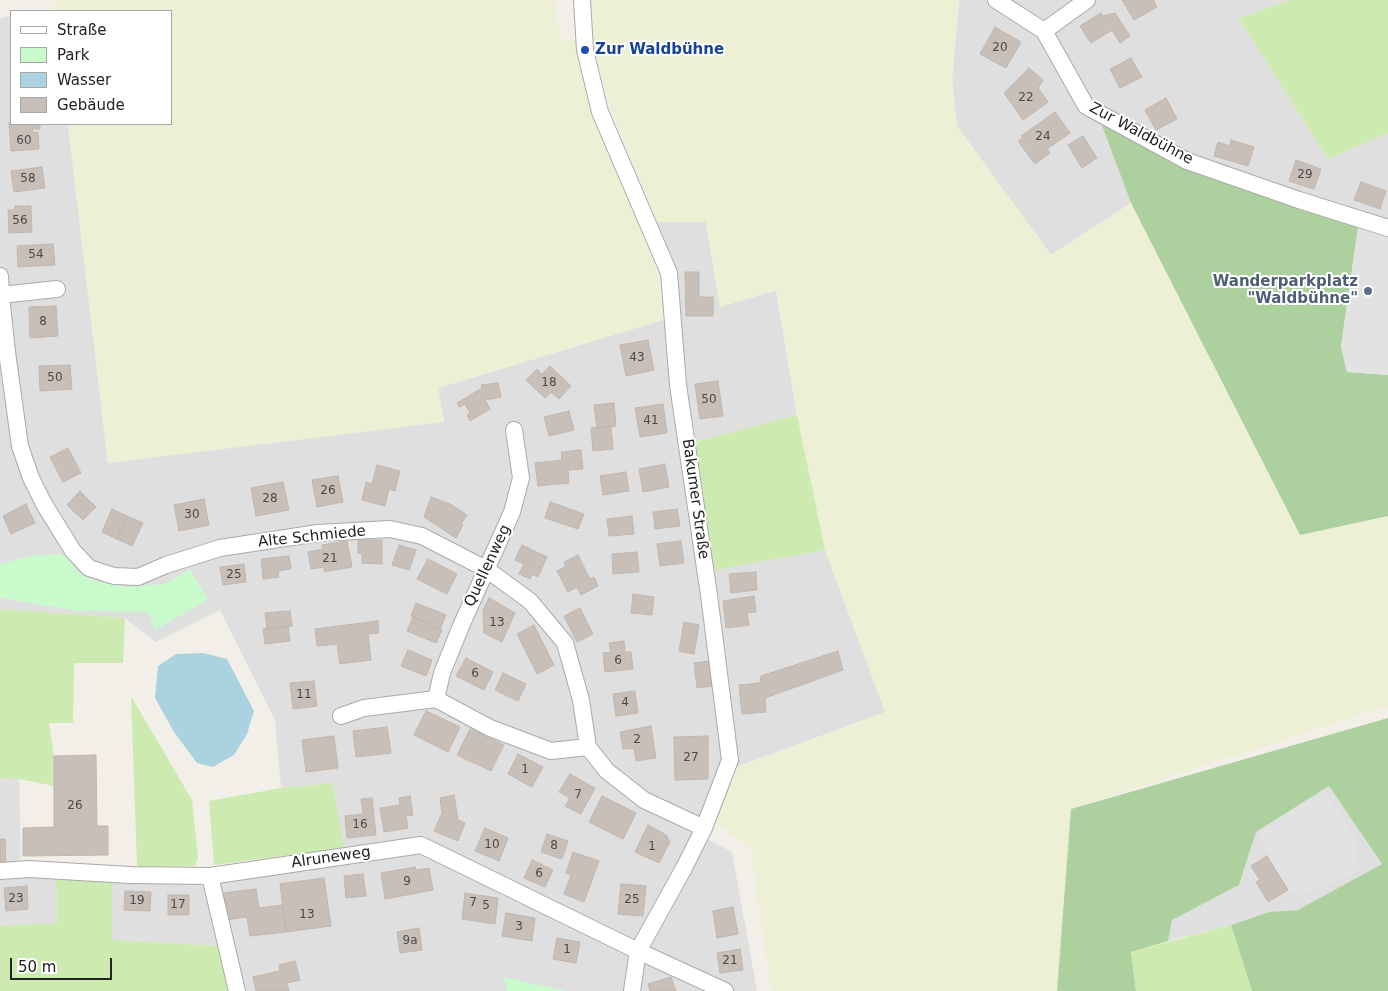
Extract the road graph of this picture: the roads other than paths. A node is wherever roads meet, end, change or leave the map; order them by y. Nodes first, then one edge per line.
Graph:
1 (582, 0) edge
2 (996, 0) edge
3 (1087, 0) edge
4 (1044, 31) junction
5 (1388, 228) edge
6 (0, 276) edge
7 (56, 289) dead end
8 (0, 295) edge
9 (514, 430) dead end
10 (486, 568) junction
11 (436, 699) junction
12 (341, 716) dead end
13 (588, 747) junction
14 (704, 828) junction
15 (0, 871) edge
16 (210, 876) junction
17 (638, 951) junction
18 (237, 991) edge
19 (632, 991) edge
20 (725, 991) edge

1 - 14 street, Bakumer Straße
2 - 4 street, Zur Waldbühne
3 - 4 street
4 - 5 street, Zur Waldbühne
6 - 8 street, Alte Schmiede
7 - 8 street
8 - 10 street, Alte Schmiede
9 - 10 street, Quellenweg
10 - 11 street, Quellenweg
10 - 13 street, Alte Schmiede
11 - 12 street
11 - 13 street
13 - 14 street, Alte Schmiede
14 - 17 street, Bakumer Straße
15 - 16 street, Alruneweg
16 - 17 street, Alruneweg
16 - 18 street
17 - 19 street, Bakumer Straße
17 - 20 street, Alruneweg

